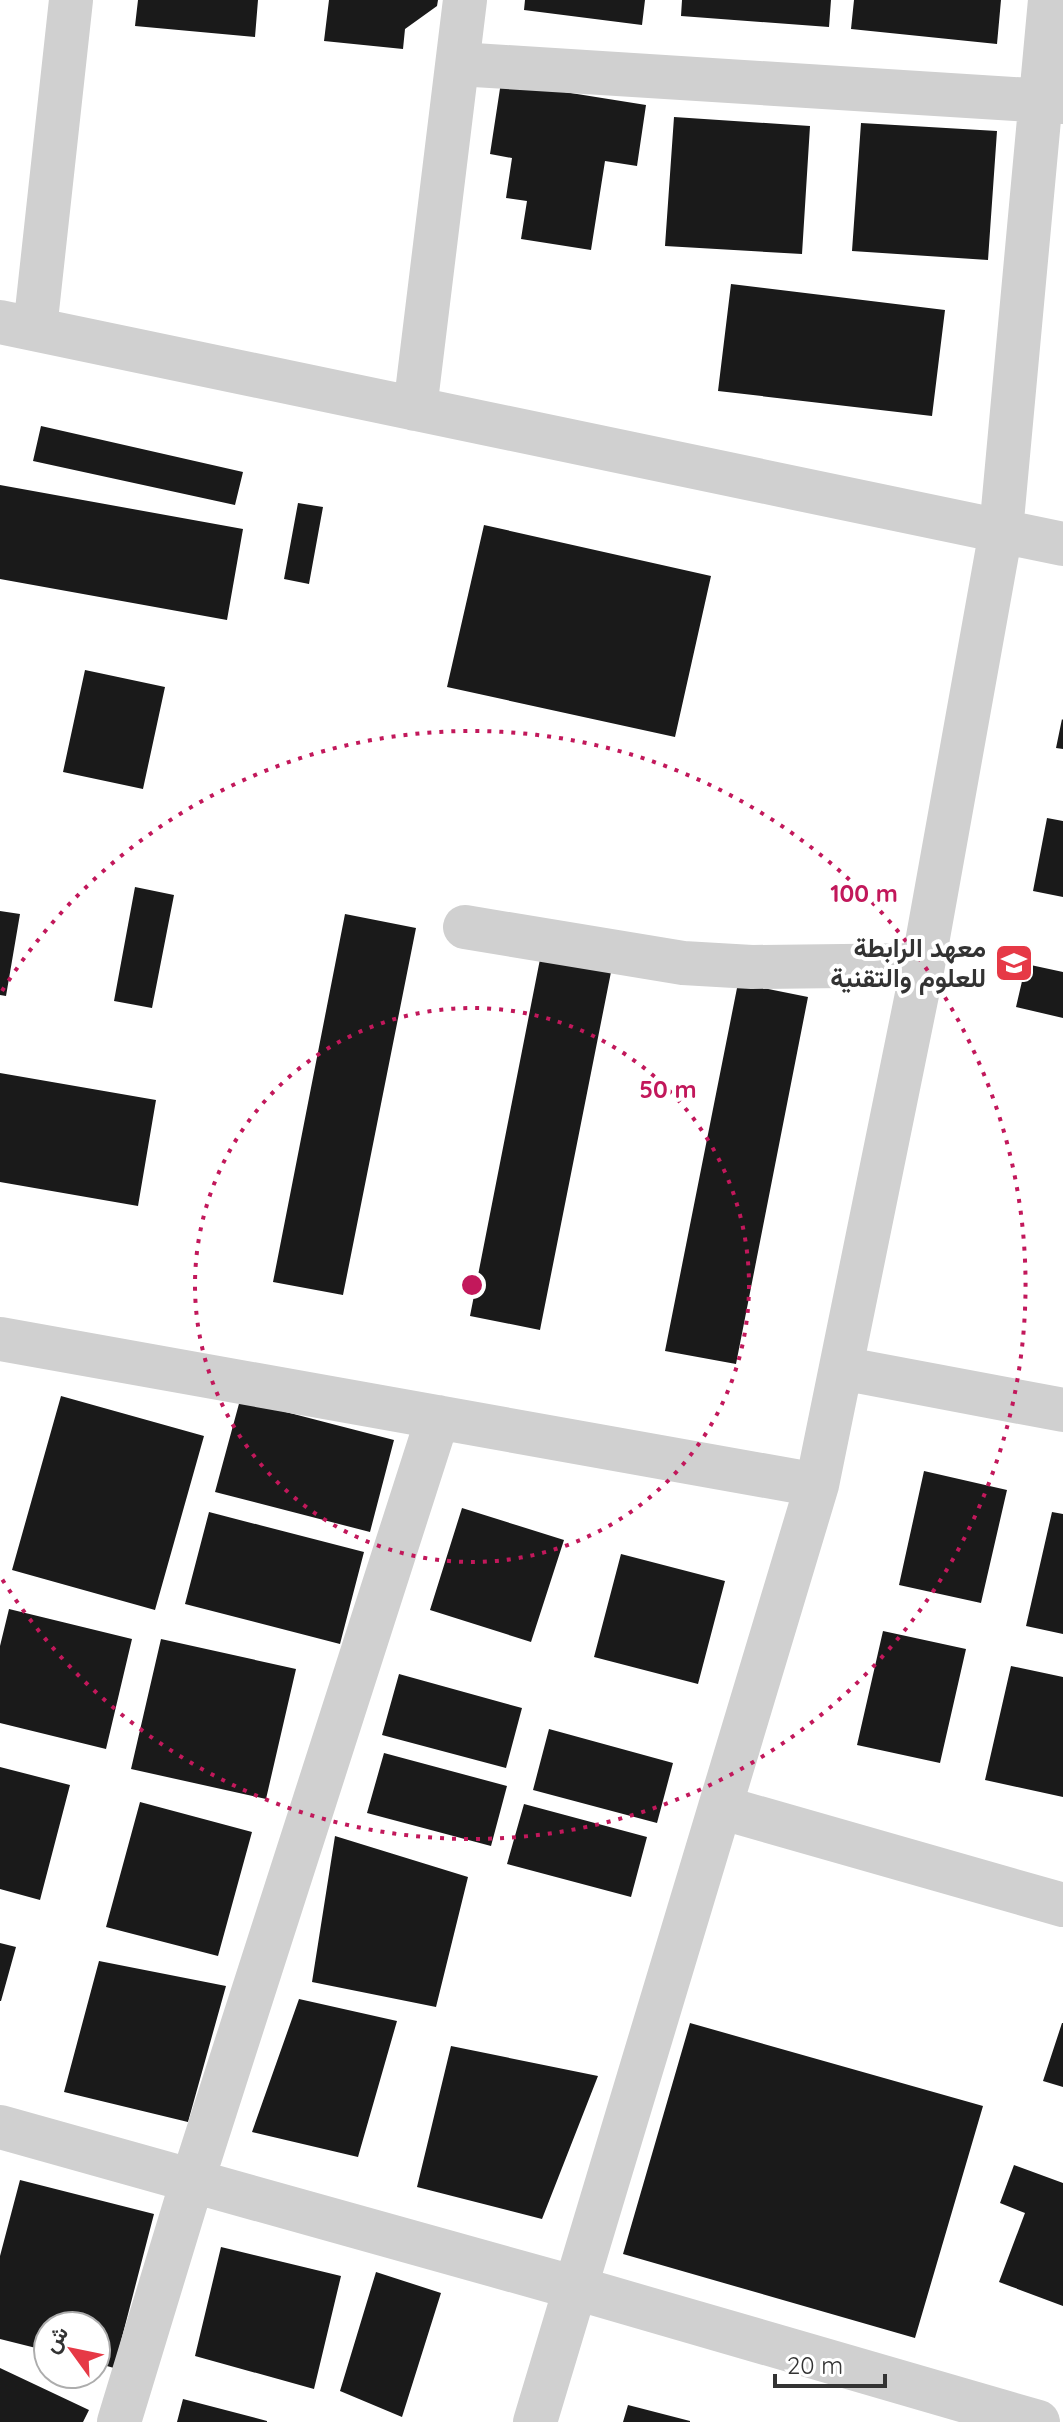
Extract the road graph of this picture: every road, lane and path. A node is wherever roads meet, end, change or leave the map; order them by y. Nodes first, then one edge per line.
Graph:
1 (71, 0) edge
2 (465, 0) edge
3 (1050, 0) edge
4 (458, 64) junction
5 (1053, 100) edge
6 (17, 326) edge
7 (415, 409) junction
8 (1001, 531) junction
9 (1063, 544) edge
10 (465, 927) dead end
11 (923, 965) junction
12 (3, 1350) edge
13 (841, 1368) junction
14 (1063, 1410) edge
15 (438, 1417) junction
16 (817, 1485) junction
17 (720, 1807) junction
18 (1063, 1905) edge
19 (0, 2127) edge
20 (192, 2182) junction
21 (576, 2288) junction
22 (119, 2422) edge
23 (535, 2422) edge
24 (1038, 2422) edge

1 - 6 street
2 - 4 street
3 - 5 street
4 - 5 street
4 - 7 street
5 - 8 street
6 - 7 street
7 - 8 street
8 - 9 street
8 - 11 street
10 - 11 street
11 - 13 street
12 - 15 street
13 - 14 street
13 - 16 street
15 - 16 street
15 - 20 street
16 - 17 street
17 - 18 street
17 - 21 street
19 - 20 street
20 - 21 street
20 - 22 street
21 - 23 street
21 - 24 street

